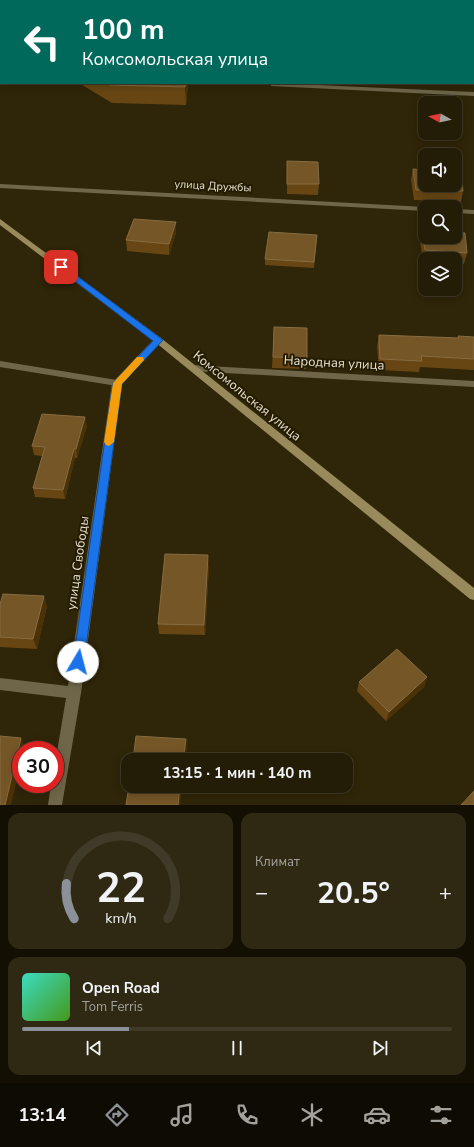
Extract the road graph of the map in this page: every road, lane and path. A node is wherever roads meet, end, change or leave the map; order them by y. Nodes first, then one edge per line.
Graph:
1 (273, 84) edge
2 (474, 94) edge
3 (0, 186) edge
4 (418, 209) edge
5 (462, 211) edge
6 (474, 212) edge
7 (0, 221) edge
8 (158, 340) junction
9 (0, 364) edge
10 (192, 368) junction
11 (117, 383) junction
12 (474, 384) edge
13 (474, 595) edge
14 (0, 684) edge
15 (74, 693) junction
16 (55, 805) edge

1 - 2 street
3 - 4 street, улица Дружбы
5 - 6 street
7 - 8 main road, Комсомольская улица
8 - 10 main road, Комсомольская улица
8 - 11 street
9 - 11 street
10 - 12 street, Народная улица
10 - 13 main road, Комсомольская улица
11 - 15 street, улица Свободы
14 - 15 street
15 - 16 street, улица Свободы

